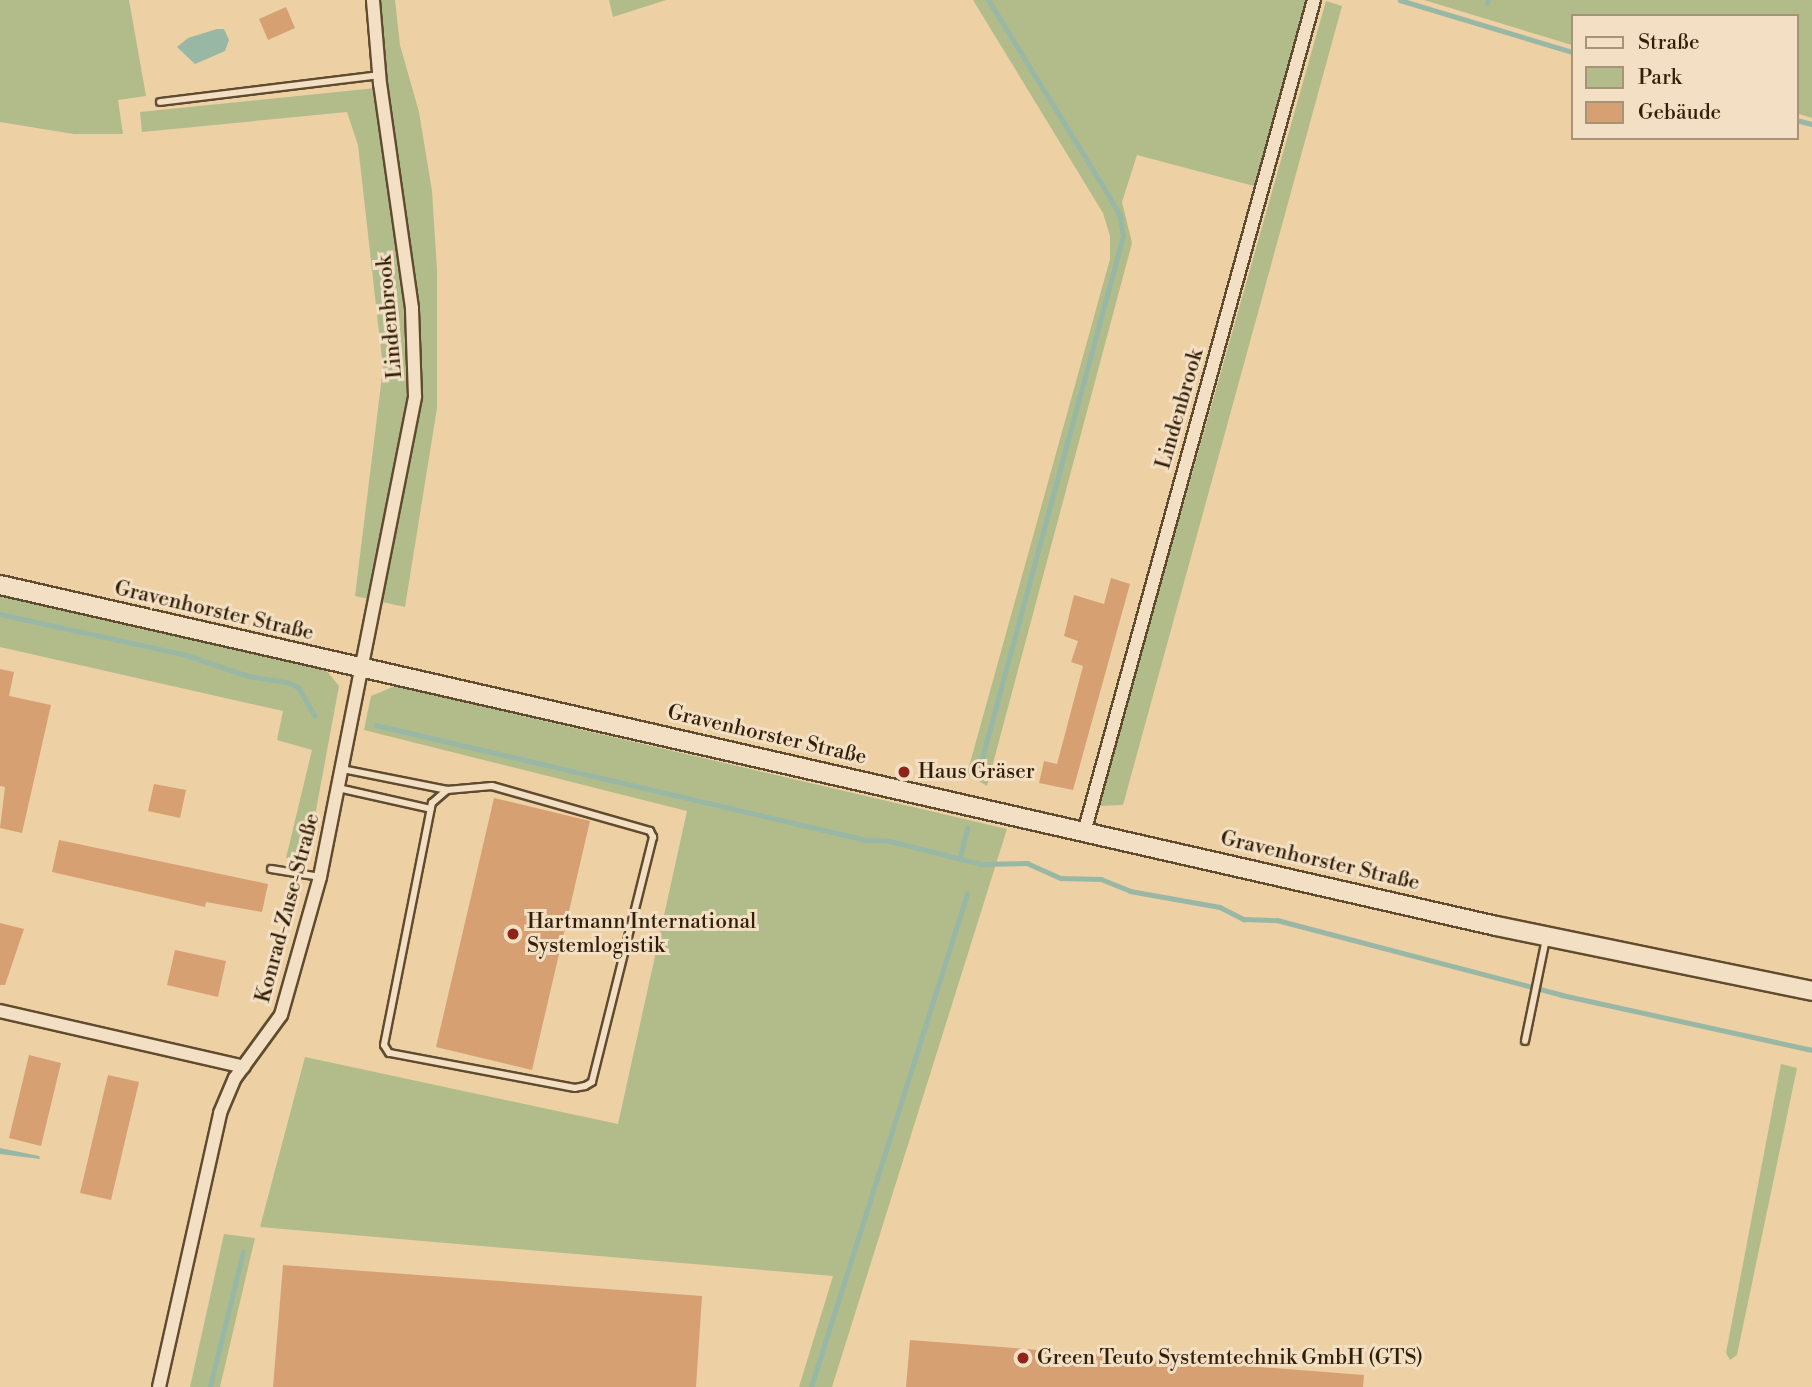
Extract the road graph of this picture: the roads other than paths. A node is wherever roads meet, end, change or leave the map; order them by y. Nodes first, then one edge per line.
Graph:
1 (373, 0) edge
2 (1314, 0) edge
3 (379, 75) junction
4 (160, 102) dead end
5 (0, 585) edge
6 (361, 670) junction
7 (342, 769) junction
8 (338, 788) junction
9 (447, 790) junction
10 (431, 809) junction
11 (1084, 830) junction
12 (271, 869) dead end
13 (320, 877) junction
14 (1546, 937) junction
15 (1812, 991) edge
16 (0, 1011) edge
17 (1525, 1041) dead end
18 (244, 1067) junction
19 (159, 1387) edge

1 - 3 street, Lindenbrook
2 - 11 street, Lindenbrook
3 - 4 lane
3 - 6 street, Lindenbrook
5 - 6 main road, Gravenhorster Straße
6 - 7 street, Konrad-Zuse-Straße
6 - 11 main road, Gravenhorster Straße
7 - 8 street, Konrad-Zuse-Straße
7 - 9 lane
8 - 10 lane
8 - 13 street, Konrad-Zuse-Straße
9 - 10 lane
9 - 10 lane
11 - 14 main road, Gravenhorster Straße
12 - 13 lane
13 - 18 street, Konrad-Zuse-Straße
14 - 15 main road, Gravenhorster Straße
14 - 17 lane
16 - 18 street
18 - 19 street, Konrad-Zuse-Straße

